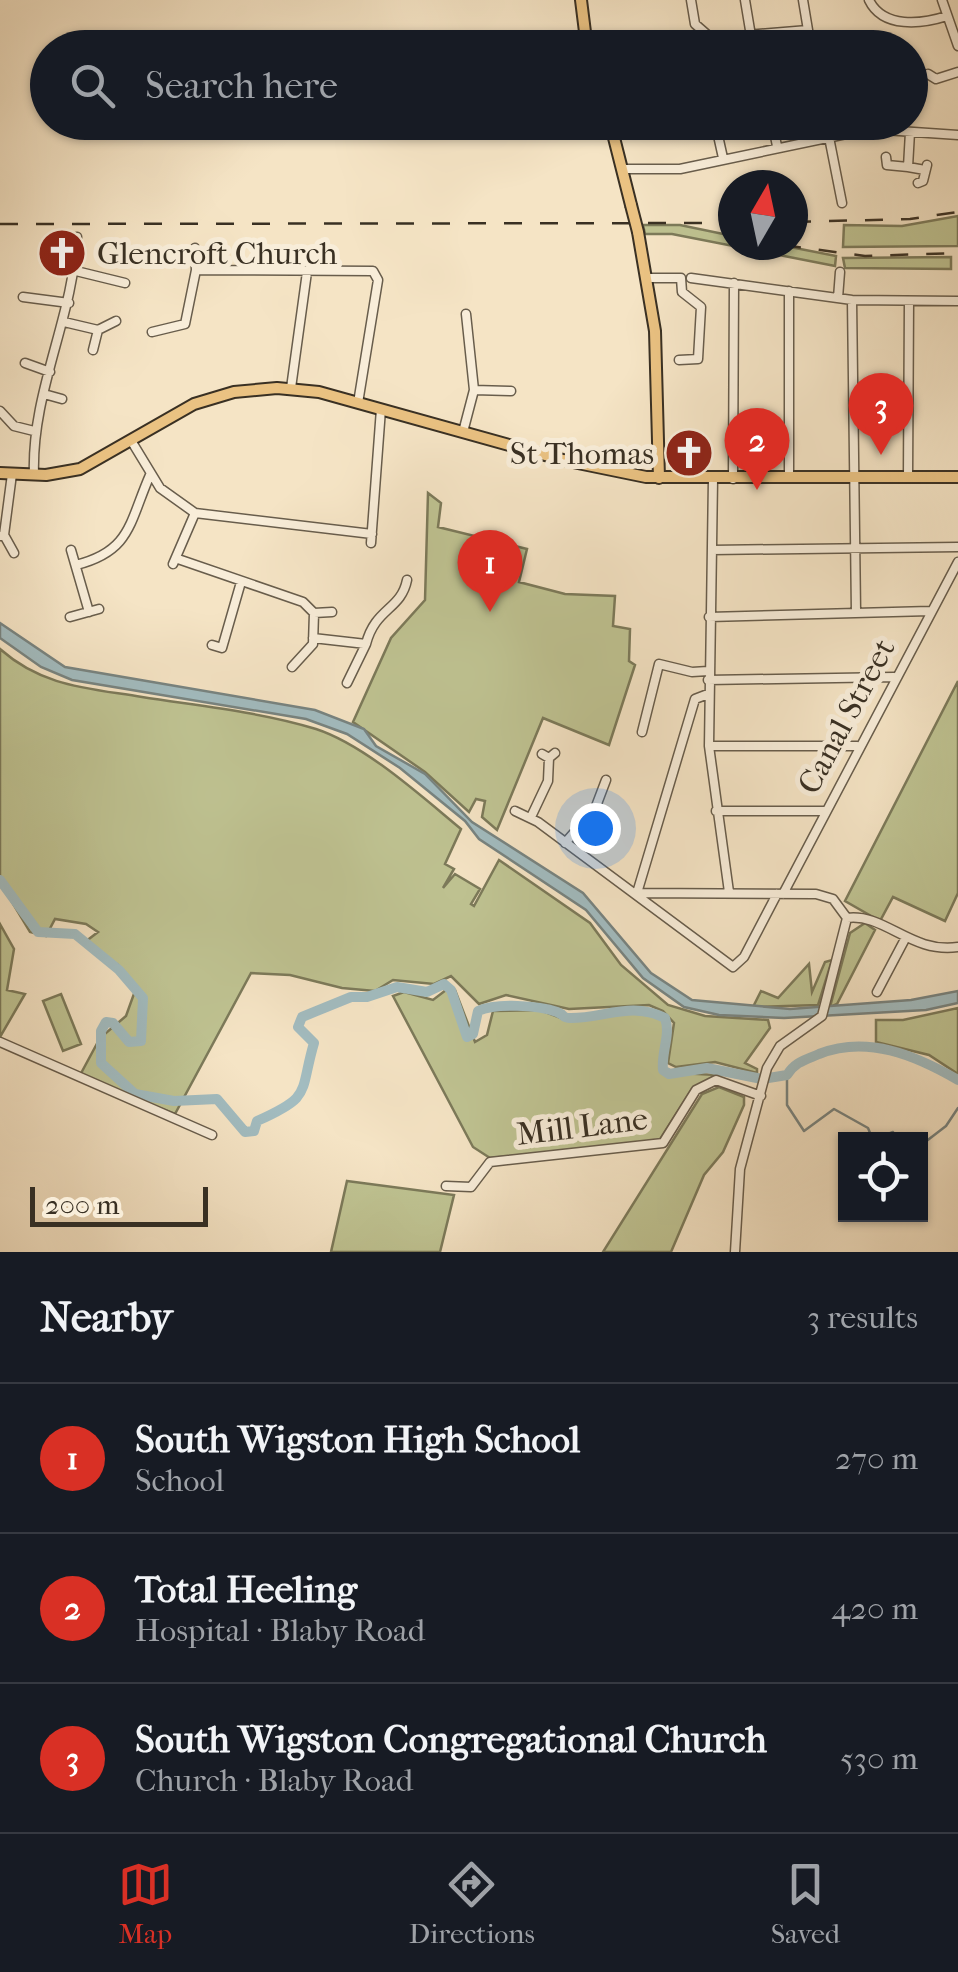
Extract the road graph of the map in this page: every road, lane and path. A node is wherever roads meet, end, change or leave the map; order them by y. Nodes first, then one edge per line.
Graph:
1 (581, 0) edge
2 (691, 0) edge
3 (744, 0) edge
4 (803, 0) edge
5 (869, 0) edge
6 (942, 0) edge
7 (948, 16) junction
8 (584, 30) edge
9 (698, 30) edge
10 (749, 30) edge
11 (808, 30) edge
12 (958, 46) edge
13 (958, 72) edge
14 (932, 80) dead end
15 (928, 133) edge
16 (958, 135) edge
17 (614, 140) edge
18 (720, 140) edge
19 (776, 140) edge
20 (808, 140) edge
21 (830, 140) edge
22 (910, 140) edge
23 (777, 146) junction
24 (886, 156) dead end
25 (723, 158) junction
26 (908, 166) junction
27 (622, 170) junction
28 (918, 183) dead end
29 (842, 202) dead end
30 (77, 237) dead end
31 (195, 248) dead end
32 (76, 270) junction
33 (196, 270) junction
34 (307, 272) junction
35 (840, 272) dead end
36 (648, 278) junction
37 (691, 278) dead end
38 (125, 282) dead end
39 (734, 283) junction
40 (790, 291) junction
41 (23, 297) dead end
42 (838, 298) junction
43 (852, 300) junction
44 (909, 300) junction
45 (958, 301) edge
46 (69, 303) junction
47 (466, 314) dead end
48 (64, 322) junction
49 (116, 322) dead end
50 (185, 324) junction
51 (98, 330) junction
52 (194, 330) dead end
53 (152, 332) dead end
54 (93, 350) dead end
55 (678, 360) dead end
56 (25, 362) dead end
57 (50, 372) junction
58 (291, 388) junction
59 (474, 390) junction
60 (511, 391) dead end
61 (44, 394) junction
62 (62, 399) dead end
63 (358, 403) junction
64 (380, 410) junction
65 (0, 411) edge
66 (34, 431) junction
67 (463, 432) junction
68 (132, 442) junction
69 (659, 460) junction
70 (6, 474) edge
71 (150, 474) junction
72 (34, 475) junction
73 (851, 477) junction
74 (958, 477) edge
75 (659, 478) junction
76 (789, 478) junction
77 (908, 478) junction
78 (679, 479) junction
79 (714, 480) junction
80 (732, 480) junction
81 (195, 513) junction
82 (2, 535) edge
83 (958, 547) edge
84 (854, 549) junction
85 (71, 550) dead end
86 (712, 550) junction
87 (14, 553) dead end
88 (958, 562) edge
89 (76, 565) junction
90 (407, 580) dead end
91 (241, 582) junction
92 (99, 608) dead end
93 (930, 611) junction
94 (89, 612) junction
95 (332, 612) dead end
96 (856, 612) junction
97 (314, 614) junction
98 (70, 617) dead end
99 (709, 617) junction
100 (314, 638) junction
101 (366, 644) junction
102 (221, 648) dead end
103 (292, 668) dead end
104 (708, 675) junction
105 (894, 677) junction
106 (347, 683) dead end
107 (708, 694) junction
108 (642, 732) dead end
109 (709, 746) junction
110 (857, 746) junction
111 (549, 755) dead end
112 (606, 780) dead end
113 (513, 811) dead end
114 (825, 811) junction
115 (716, 812) junction
116 (531, 817) junction
117 (565, 842) junction
118 (728, 892) junction
119 (636, 893) junction
120 (780, 894) junction
121 (847, 918) junction
122 (905, 939) junction
123 (958, 947) edge
124 (877, 992) dead end
125 (0, 1042) edge
126 (760, 1096) junction
127 (212, 1136) dead end
128 (446, 1186) dead end
129 (736, 1252) edge

1 - 8 main road
2 - 9 street
3 - 10 street
4 - 11 street
5 - 7 street
6 - 7 street
7 - 12 street
13 - 14 street
15 - 16 street
17 - 27 main road
18 - 25 street
19 - 23 street
20 - 23 street
21 - 29 street
22 - 26 street
23 - 25 street
24 - 26 street
25 - 27 street
26 - 28 street
27 - 36 main road, bridge
30 - 32 street
31 - 33 street
32 - 38 street
32 - 46 street
33 - 34 street
33 - 50 street
34 - 58 street
34 - 63 street
35 - 42 street
36 - 55 street
36 - 69 main road
37 - 39 street
39 - 40 street
39 - 80 street
40 - 42 street
40 - 76 street
41 - 46 street
42 - 43 street
43 - 44 street
43 - 73 street
44 - 45 street
44 - 77 street
46 - 48 street
47 - 59 street
48 - 51 street
48 - 57 street
49 - 51 street
50 - 52 street
50 - 53 street
51 - 54 street
56 - 57 street
57 - 61 street
58 - 63 main road
58 - 68 main road
59 - 60 street
59 - 67 street
61 - 62 street
61 - 66 street
63 - 64 main road
64 - 67 main road
64 - 81 street
65 - 66 street
66 - 72 street
67 - 75 main road
68 - 71 street
68 - 72 main road
69 - 75 main road
69 - 78 main road
70 - 72 main road
70 - 82 street
71 - 81 street
71 - 89 street
73 - 76 main road
73 - 77 main road
73 - 84 street
74 - 77 main road
75 - 78 main road
76 - 80 main road
78 - 79 main road
79 - 80 main road
79 - 86 street
81 - 91 street
82 - 87 street
83 - 84 street
84 - 86 street
84 - 96 street
85 - 89 street
86 - 99 street
88 - 93 street, Canal Street
89 - 94 street
90 - 101 street
91 - 97 street
91 - 102 street
92 - 94 street
93 - 96 street
93 - 105 street, Canal Street
94 - 98 street
95 - 97 street
96 - 99 street
97 - 100 street
99 - 104 street
100 - 101 street
100 - 103 street
101 - 106 street
104 - 105 street
104 - 107 street
104 - 108 street
105 - 110 street, Canal Street
107 - 109 street
107 - 119 street
109 - 110 street
109 - 115 street
110 - 114 street, Canal Street
111 - 116 street
112 - 117 street
113 - 116 street
114 - 115 street
114 - 120 street, Canal Street
115 - 118 street
116 - 117 street
117 - 119 street
118 - 119 street
118 - 120 street
119 - 120 street, Canal Street
120 - 121 street
121 - 122 street
121 - 126 street
122 - 123 street
122 - 124 street
125 - 127 street
126 - 128 street, Mill Lane
126 - 129 street

